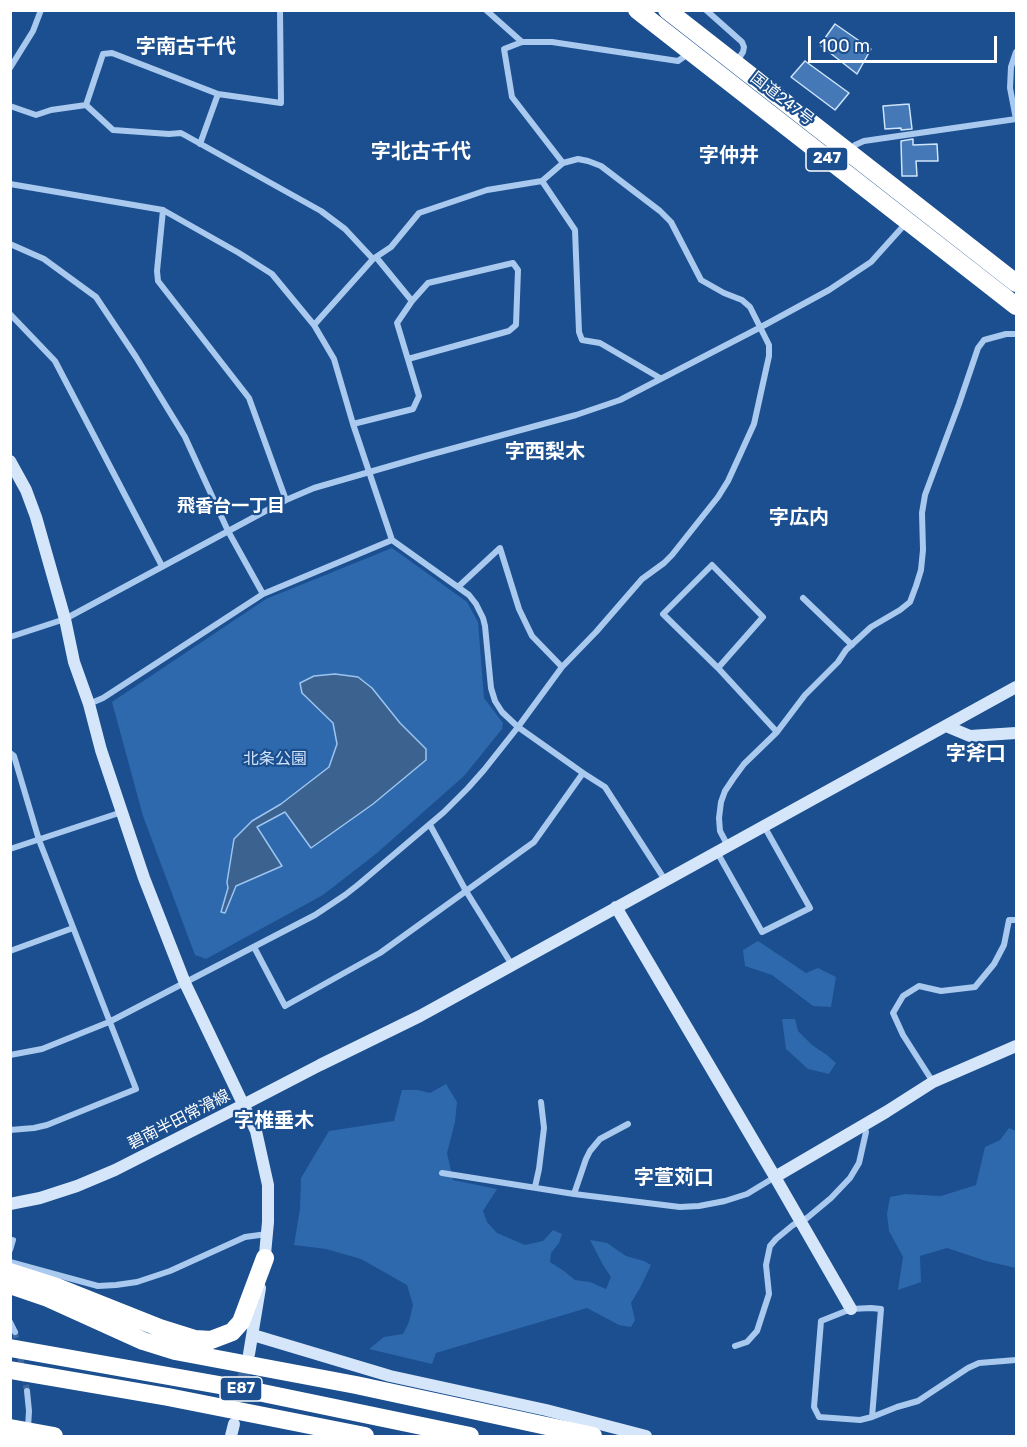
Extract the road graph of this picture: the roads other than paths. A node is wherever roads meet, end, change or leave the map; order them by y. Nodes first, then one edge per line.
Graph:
1 (41, 10) edge
2 (280, 10) edge
3 (486, 10) edge
4 (638, 10) edge
5 (667, 10) edge
6 (706, 10) edge
7 (522, 42) junction
8 (690, 52) junction
9 (1017, 52) edge
10 (734, 64) junction
11 (10, 68) edge
12 (218, 94) junction
13 (86, 105) junction
14 (10, 106) edge
15 (1016, 119) edge
16 (200, 144) junction
17 (849, 152) junction
18 (563, 163) junction
19 (542, 181) junction
20 (10, 184) edge
21 (163, 210) junction
22 (913, 215) junction
23 (10, 244) edge
24 (375, 258) junction
25 (1017, 283) edge
26 (412, 301) junction
27 (1017, 306) edge
28 (10, 314) edge
29 (314, 326) junction
30 (761, 327) junction
31 (1017, 334) edge
32 (408, 359) junction
33 (660, 378) junction
34 (353, 424) junction
35 (10, 461) edge
36 (370, 473) junction
37 (286, 500) junction
38 (228, 531) junction
39 (392, 540) junction
40 (162, 566) junction
41 (458, 587) junction
42 (263, 594) junction
43 (803, 598) dead end
44 (65, 619) junction
45 (10, 637) edge
46 (852, 645) junction
47 (562, 667) junction
48 (718, 668) junction
49 (1017, 687) edge
50 (89, 704) junction
51 (946, 726) junction
52 (518, 727) junction
53 (777, 732) junction
54 (1017, 733) edge
55 (10, 753) edge
56 (583, 773) junction
57 (122, 812) junction
58 (430, 825) junction
59 (764, 826) junction
60 (39, 840) junction
61 (728, 846) junction
62 (10, 849) edge
63 (717, 852) junction
64 (665, 880) junction
65 (466, 891) junction
66 (616, 907) junction
67 (1017, 920) edge
68 (73, 928) junction
69 (254, 947) junction
70 (10, 951) edge
71 (512, 965) junction
72 (185, 983) junction
73 (109, 1022) junction
74 (1017, 1046) edge
75 (10, 1055) edge
76 (933, 1082) junction
77 (541, 1102) dead end
78 (243, 1105) junction
79 (628, 1124) dead end
80 (864, 1125) junction
81 (10, 1130) edge
82 (442, 1173) dead end
83 (776, 1177) junction
84 (535, 1187) junction
85 (574, 1194) junction
86 (10, 1203) edge
87 (801, 1221) junction
88 (267, 1234) junction
89 (13, 1240) dead end
90 (10, 1250) edge
91 (265, 1258) junction
92 (10, 1262) edge
93 (10, 1272) edge
94 (10, 1286) edge
95 (850, 1309) junction
96 (10, 1322) edge
97 (253, 1335) junction
98 (13, 1340) edge
99 (735, 1346) dead end
100 (249, 1354) tunnel mouth
101 (1017, 1360) edge
102 (10, 1370) edge
103 (27, 1391) tunnel mouth
104 (872, 1417) junction
105 (19, 1430) edge
106 (54, 1437) edge
107 (365, 1437) edge
108 (470, 1437) edge
109 (593, 1437) edge
110 (646, 1437) edge

1 - 11 street
2 - 12 street
3 - 7 street
4 - 8 highway, 国道247号 / 247
5 - 10 highway, 国道247号 / 247
6 - 10 street
7 - 8 street
7 - 18 street
8 - 22 highway, 国道247号 / 247
9 - 15 street
10 - 17 highway, 国道247号 / 247
12 - 13 street
12 - 16 street
13 - 14 street
13 - 16 street
15 - 17 street
16 - 24 street
17 - 22 highway, 国道247号 / 247
18 - 19 street
18 - 30 street
19 - 24 street
19 - 33 street
20 - 21 street
21 - 29 street
21 - 37 street
22 - 25 highway, 国道247号 / 247
22 - 27 highway, 国道247号 / 247
22 - 30 street
23 - 38 street
24 - 26 street
24 - 29 street
26 - 32 street
26 - 32 street
28 - 40 street
29 - 34 street
30 - 33 street
30 - 47 street
31 - 46 street
32 - 34 street
33 - 36 street
34 - 36 street
35 - 44 street
36 - 37 street
36 - 39 street
37 - 38 street
38 - 40 street
38 - 42 street
39 - 41 street
39 - 42 street
40 - 44 street
41 - 47 street
41 - 52 street
42 - 50 street
43 - 46 street
44 - 45 street
44 - 50 street
46 - 53 street
47 - 52 street
48 - 48 street
48 - 53 street
49 - 51 street
50 - 57 street
51 - 54 street
51 - 59 street
52 - 56 street
52 - 58 street
53 - 61 street
55 - 60 street
56 - 64 street
56 - 65 street
57 - 60 street
57 - 72 street
58 - 65 street
58 - 69 street
59 - 61 street
59 - 63 street
60 - 62 street
60 - 68 street
61 - 63 street
63 - 64 street
64 - 66 street
65 - 69 street
65 - 71 street
66 - 71 street
66 - 83 street
67 - 76 street
68 - 70 street
68 - 73 street
69 - 72 street
71 - 78 street
72 - 73 street
72 - 78 street
73 - 75 street
73 - 81 street
74 - 76 street
76 - 80 street
77 - 84 street
78 - 86 street, 碧南半田常滑線
78 - 88 street, 碧南半田常滑線
79 - 85 street
80 - 83 street
80 - 87 street
82 - 84 street
83 - 85 street
83 - 87 street
84 - 85 street
87 - 95 street
87 - 99 street
88 - 91 street, 碧南半田常滑線
88 - 92 street
89 - 90 street
91 - 93 highway
91 - 97 street, 碧南半田常滑線
94 - 109 highway
95 - 104 street
95 - 104 street
96 - 98 street
97 - 100 street, 碧南半田常滑線
97 - 110 street
98 - 108 highway, E87
101 - 104 street
102 - 107 highway, E87
103 - 105 street
105 - 106 highway

